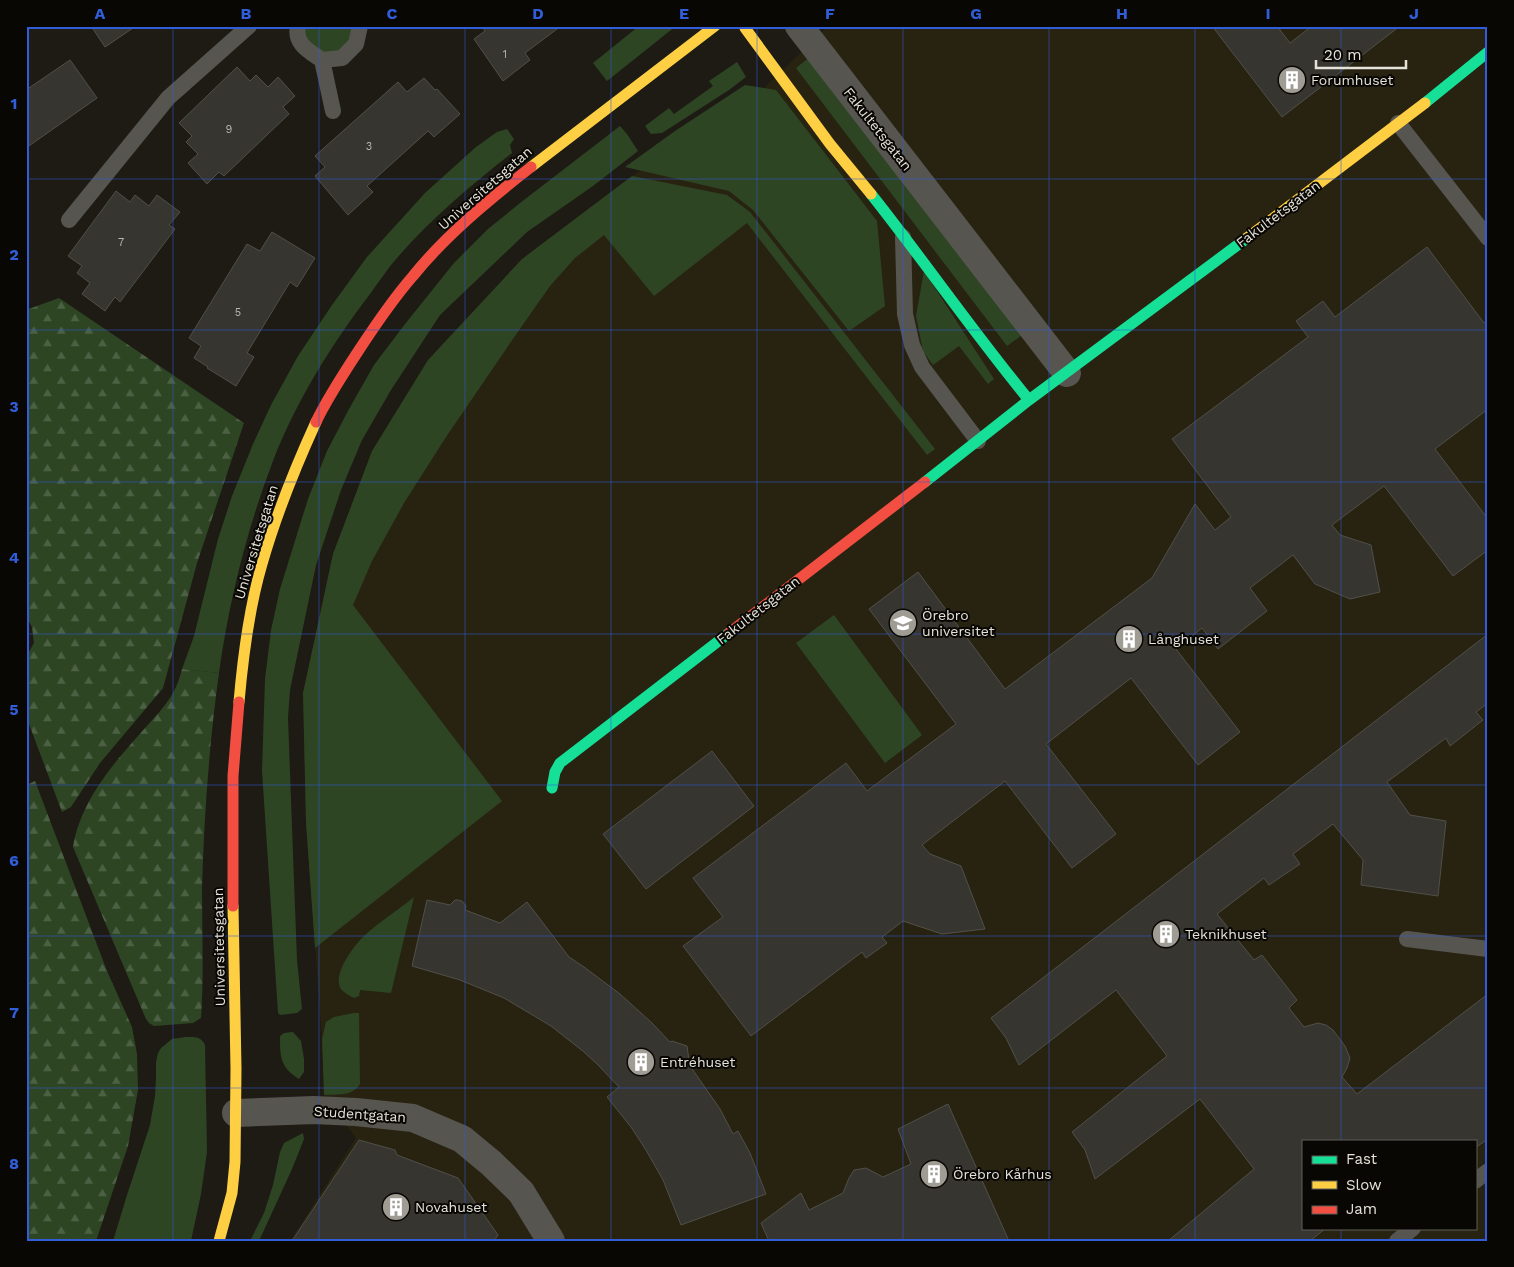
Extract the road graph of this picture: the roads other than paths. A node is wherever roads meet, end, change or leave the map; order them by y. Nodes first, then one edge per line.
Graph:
1 (248, 26) edge
2 (298, 26) edge
3 (360, 26) edge
4 (715, 26) edge
5 (745, 26) edge
6 (799, 26) edge
7 (1488, 52) edge
8 (322, 60) junction
9 (333, 111) dead end
10 (1398, 123) junction
11 (69, 220) dead end
12 (903, 234) junction
13 (1488, 238) edge
14 (1068, 373) junction
15 (1029, 400) junction
16 (978, 441) junction
17 (552, 788) dead end
18 (1407, 939) dead end
19 (1488, 949) edge
20 (236, 1112) junction
21 (1488, 1171) edge
22 (1476, 1180) edge
23 (1411, 1230) edge
24 (219, 1241) edge
25 (551, 1241) edge
26 (1397, 1241) edge

1 - 11 lane
2 - 8 lane
3 - 8 lane
4 - 20 street, Universitetsgatan
5 - 12 street
6 - 14 street, Fakultetsgatan
7 - 10 street, Fakultetsgatan
8 - 9 lane
10 - 13 lane
10 - 14 street, Fakultetsgatan
12 - 15 street
12 - 16 lane
14 - 15 street, Fakultetsgatan
15 - 16 street, Fakultetsgatan
16 - 17 street, Fakultetsgatan
18 - 19 lane
20 - 24 street, Universitetsgatan
20 - 25 street, Studentgatan
21 - 22 lane
23 - 26 lane

